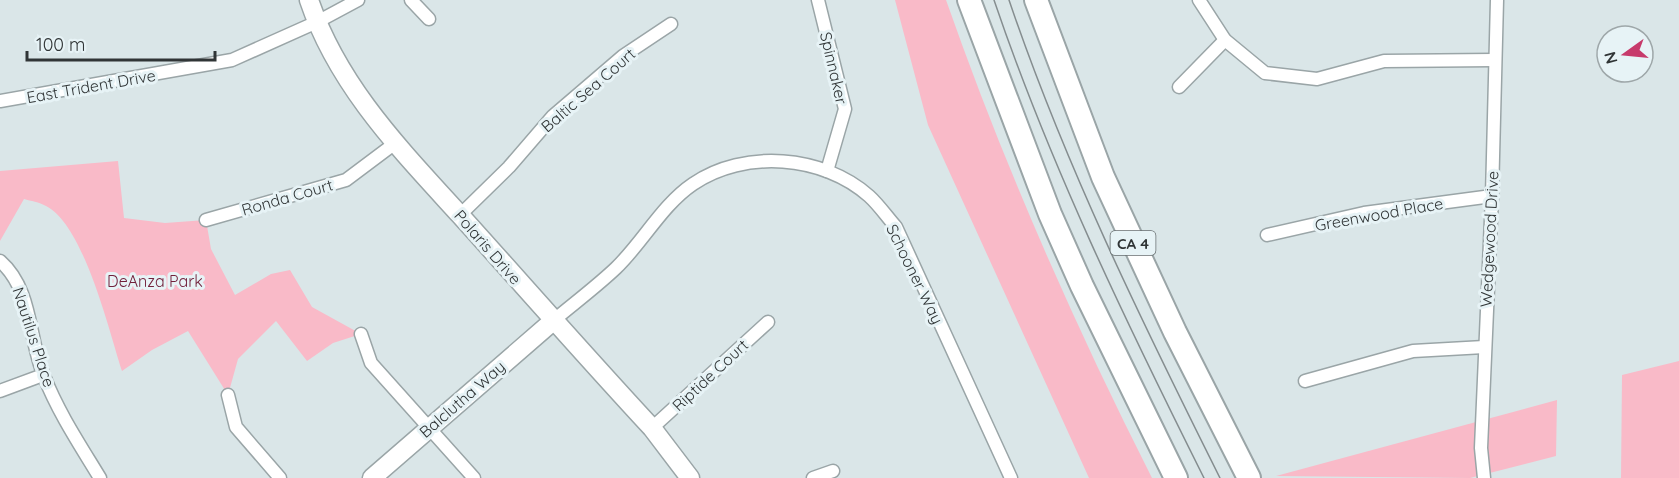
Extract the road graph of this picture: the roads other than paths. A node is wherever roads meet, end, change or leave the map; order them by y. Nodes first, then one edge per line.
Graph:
1 (309, 0) edge
2 (358, 0) edge
3 (411, 0) edge
4 (818, 0) edge
5 (969, 0) edge
6 (1036, 0) edge
7 (1199, 0) edge
8 (1497, 0) edge
9 (429, 19) dead end
10 (317, 22) junction
11 (671, 24) dead end
12 (1225, 40) junction
13 (1494, 60) junction
14 (1179, 87) dead end
15 (0, 101) edge
16 (394, 144) junction
17 (827, 171) junction
18 (1492, 196) junction
19 (460, 215) junction
20 (206, 220) dead end
21 (1267, 235) dead end
22 (0, 261) edge
23 (553, 321) junction
24 (768, 322) dead end
25 (362, 334) dead end
26 (1484, 347) junction
27 (43, 375) junction
28 (1305, 381) dead end
29 (0, 391) edge
30 (228, 395) dead end
31 (429, 427) junction
32 (652, 428) junction
33 (833, 471) dead end
34 (100, 478) edge
35 (280, 478) edge
36 (372, 478) edge
37 (474, 478) edge
38 (690, 478) edge
39 (813, 478) edge
40 (1011, 478) edge
41 (1176, 478) edge
42 (1249, 478) edge
43 (1484, 478) edge

1 - 10 street, Polaris Drive
2 - 10 street
3 - 9 street
4 - 17 street, Spinnaker
5 - 41 highway
6 - 42 highway, CA 4
7 - 12 street
8 - 13 street, Wedgewood Drive
10 - 15 street, East Trident Drive
10 - 16 street, Polaris Drive
11 - 19 street, Baltic Sea Court
12 - 13 street
12 - 14 street
13 - 18 street, Wedgewood Drive
16 - 19 street, Polaris Drive
16 - 20 street, Ronda Court
17 - 23 street, Schooner Way
17 - 40 street, Schooner Way
18 - 21 street, Greenwood Place
18 - 26 street, Wedgewood Drive
19 - 23 street, Polaris Drive
22 - 27 street, Nautilus Place
23 - 31 street, Balclutha Way
23 - 32 street, Polaris Drive
24 - 32 street, Riptide Court
25 - 31 street
26 - 28 street
26 - 43 street, Wedgewood Drive
27 - 29 street
27 - 34 street, Nautilus Place
30 - 35 street
31 - 36 street, Balclutha Way
31 - 37 street
32 - 38 street, Polaris Drive
33 - 39 street

